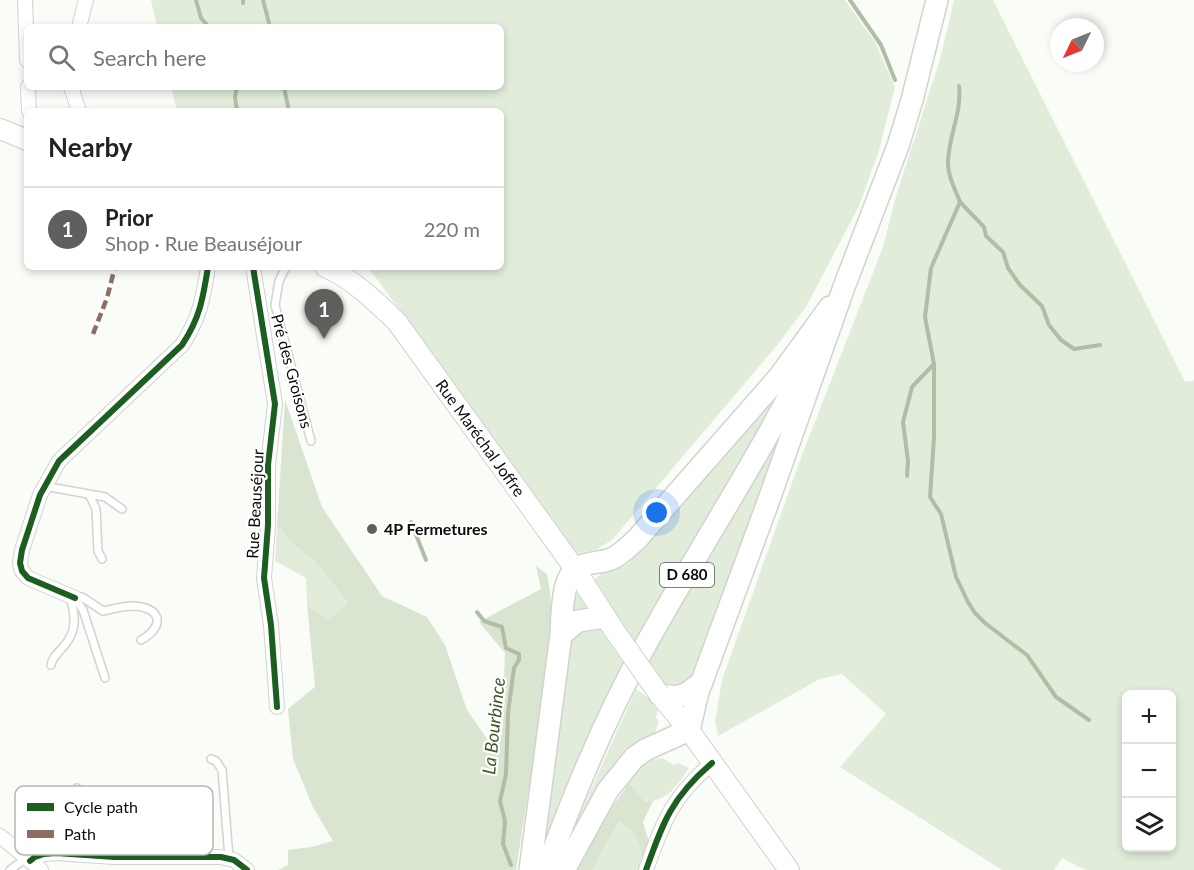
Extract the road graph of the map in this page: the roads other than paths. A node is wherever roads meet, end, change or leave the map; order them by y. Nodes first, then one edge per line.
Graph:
1 (25, 0) edge
2 (86, 0) edge
3 (937, 0) edge
4 (26, 24) edge
5 (80, 24) edge
6 (28, 90) edge
7 (71, 90) edge
8 (29, 108) edge
9 (78, 108) edge
10 (0, 129) edge
11 (24, 139) edge
12 (208, 270) edge
13 (253, 270) edge
14 (284, 270) edge
15 (331, 270) edge
16 (844, 287) junction
17 (310, 441) dead end
18 (44, 486) junction
19 (89, 494) junction
20 (122, 509) dead end
21 (102, 560) dead end
22 (575, 569) junction
23 (72, 597) junction
24 (610, 624) junction
25 (561, 634) junction
26 (141, 640) dead end
27 (51, 665) dead end
28 (105, 678) dead end
29 (702, 682) junction
30 (659, 694) junction
31 (277, 708) dead end
32 (689, 730) junction
33 (212, 759) dead end
34 (712, 763) junction
35 (0, 836) edge
36 (15, 848) edge
37 (103, 855) edge
38 (229, 858) junction
39 (33, 863) edge
40 (10, 870) edge
41 (247, 870) edge
42 (530, 870) edge
43 (546, 870) edge
44 (564, 870) edge
45 (646, 870) edge
46 (789, 870) edge

1 - 4 street
2 - 5 street
3 - 16 main road, D 680
6 - 8 street
7 - 9 street
10 - 11 main road
12 - 18 street
13 - 31 street, Rue Beauséjour
14 - 17 lane, Pré des Groisons
15 - 22 main road, Rue Maréchal Joffre
16 - 22 main road
16 - 29 main road
16 - 43 main road, D 680
18 - 19 lane
18 - 23 street
19 - 20 lane
19 - 21 lane
22 - 24 main road, Rue Maréchal Joffre
22 - 25 main road
23 - 26 lane
23 - 27 lane
23 - 28 lane
24 - 25 main road
24 - 30 main road, Rue Maréchal Joffre, bridge
25 - 42 main road
29 - 30 main road
29 - 32 main road
30 - 32 main road, Rue Maréchal Joffre
32 - 34 main road, Rue Maréchal Joffre
32 - 44 main road
33 - 38 lane
34 - 45 street
34 - 46 main road, Rue Maréchal Joffre
35 - 36 street
37 - 38 street
38 - 41 street
39 - 40 lane

